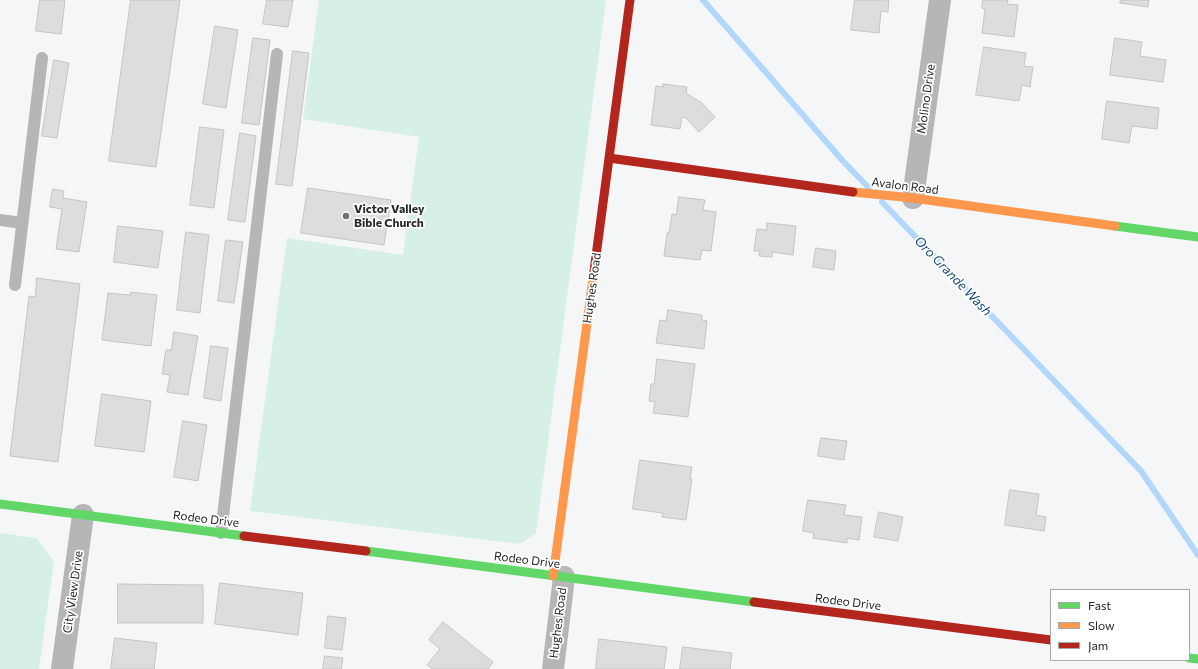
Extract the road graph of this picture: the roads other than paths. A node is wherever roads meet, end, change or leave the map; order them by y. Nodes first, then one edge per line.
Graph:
1 (630, 0) edge
2 (940, 0) edge
3 (277, 54) dead end
4 (42, 58) dead end
5 (609, 158) junction
6 (913, 198) junction
7 (0, 220) edge
8 (22, 223) junction
9 (1198, 237) edge
10 (15, 285) dead end
11 (0, 504) edge
12 (83, 515) junction
13 (221, 533) junction
14 (559, 576) junction
15 (1050, 640) edge
16 (62, 669) edge
17 (552, 669) edge

1 - 5 street, Hughes Road
2 - 6 street, Molino Drive
3 - 13 lane
4 - 8 lane
5 - 6 street, Avalon Road
5 - 14 street, Hughes Road
6 - 9 street, Avalon Road
7 - 8 lane
8 - 10 lane
11 - 12 street, Rodeo Drive
12 - 13 street, Rodeo Drive
12 - 16 street, City View Drive
13 - 14 street, Rodeo Drive
14 - 15 street, Rodeo Drive
14 - 17 street, Hughes Road

